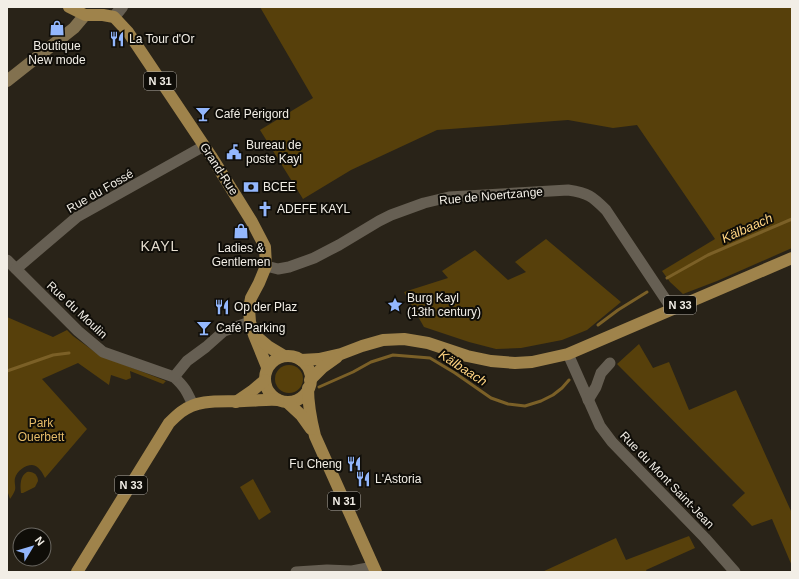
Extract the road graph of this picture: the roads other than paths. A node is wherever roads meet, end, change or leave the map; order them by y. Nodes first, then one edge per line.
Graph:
1 (69, 7) edge
2 (122, 7) edge
3 (85, 15) junction
4 (114, 18) junction
5 (7, 81) edge
6 (204, 146) junction
7 (792, 258) edge
8 (7, 260) edge
9 (266, 266) junction
10 (16, 269) junction
11 (672, 309) junction
12 (250, 322) junction
13 (254, 335) junction
14 (341, 354) junction
15 (568, 354) junction
16 (284, 356) junction
17 (301, 360) junction
18 (610, 363) dead end
19 (267, 367) junction
20 (174, 377) junction
21 (264, 380) junction
22 (309, 384) junction
23 (588, 400) junction
24 (283, 401) junction
25 (236, 402) junction
26 (192, 405) junction
27 (315, 436) junction
28 (374, 569) edge
29 (77, 572) edge
30 (296, 572) edge
31 (735, 572) edge

1 - 3 main road
2 - 4 street
3 - 4 main road
3 - 5 main road
4 - 6 main road, Grand-Rue / N 31
6 - 9 main road, Grand-Rue / N 31
6 - 10 street, Rue du Fossé
7 - 11 main road, N 33
8 - 10 street, Rue du Moulin
9 - 11 street, Rue de Noertzange
9 - 12 main road, Grand-Rue / N 31
10 - 20 street, Rue du Moulin
11 - 15 main road, N 33
12 - 13 main road, Grand-Rue / N 31
12 - 20 street
13 - 16 main road
13 - 19 main road, Grand-Rue / N 31
14 - 15 main road, N 33
14 - 17 main road, N 33
14 - 22 main road, N 33
15 - 23 street, Rue du Mont Saint-Jean
16 - 17 main road
16 - 19 main road
17 - 22 main road
18 - 23 street
19 - 21 main road
20 - 26 street
21 - 24 main road
21 - 25 main road
22 - 24 main road
22 - 27 main road, N 31
23 - 31 street, Rue du Mont Saint-Jean
24 - 25 main road, N 33
24 - 27 main road, N 31
25 - 26 main road, N 33
26 - 29 main road, N 33
27 - 28 main road, N 31
28 - 30 street

